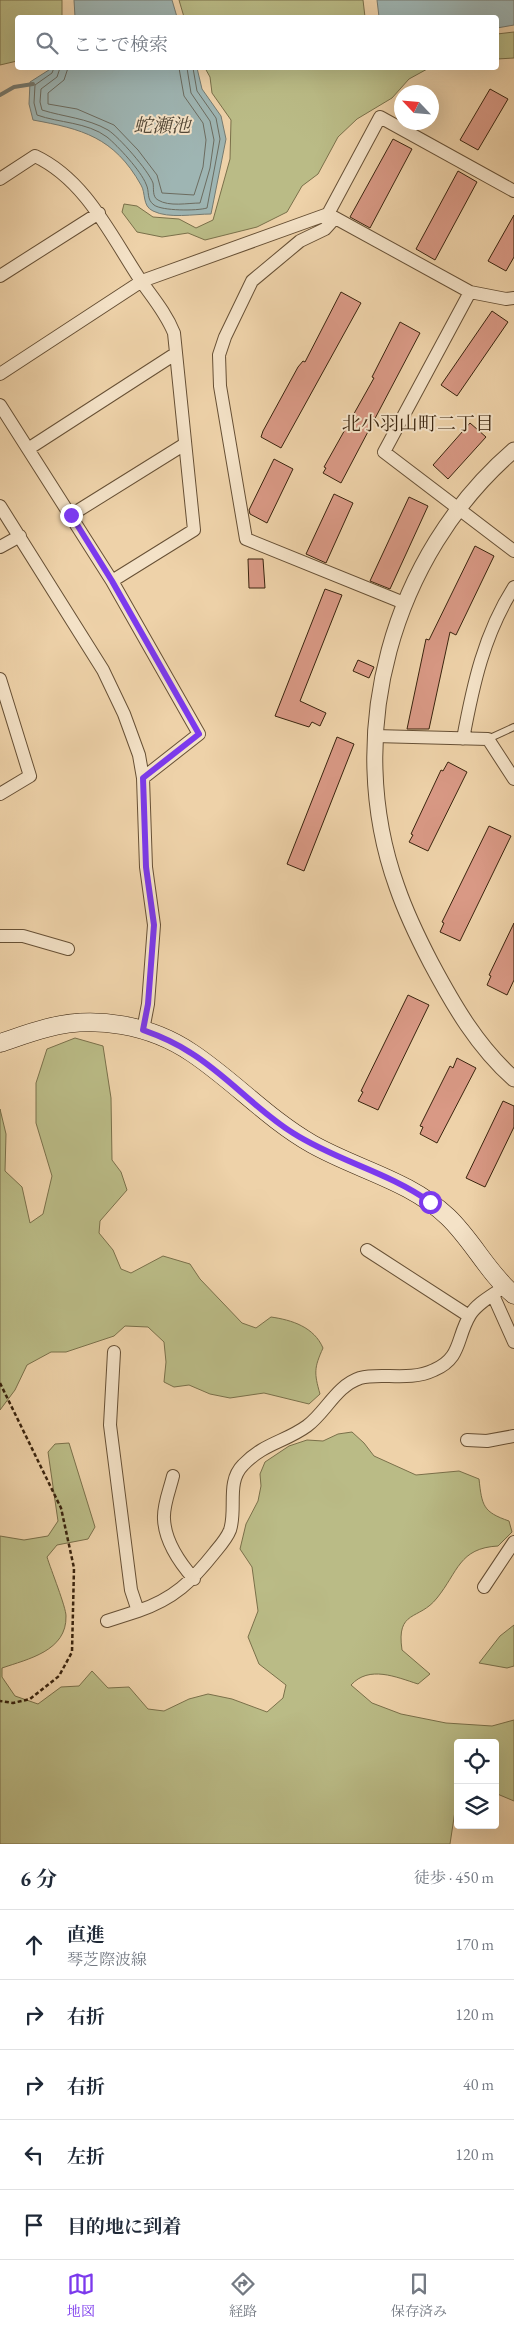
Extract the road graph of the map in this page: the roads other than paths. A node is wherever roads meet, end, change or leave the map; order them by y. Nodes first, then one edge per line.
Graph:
1 (0, 178) edge
2 (514, 191) edge
3 (99, 213) junction
4 (332, 216) junction
5 (0, 276) edge
6 (142, 281) junction
7 (470, 292) junction
8 (514, 298) edge
9 (175, 354) junction
10 (0, 374) edge
11 (0, 405) edge
12 (185, 444) junction
13 (28, 449) junction
14 (514, 450) edge
15 (0, 506) edge
16 (459, 508) junction
17 (71, 515) junction
18 (20, 536) junction
19 (0, 547) edge
20 (514, 551) edge
21 (112, 581) junction
22 (514, 587) edge
23 (404, 603) junction
24 (0, 679) edge
25 (514, 727) edge
26 (375, 736) junction
27 (463, 739) junction
28 (488, 739) junction
29 (143, 778) junction
30 (514, 779) edge
31 (0, 794) edge
32 (0, 936) edge
33 (68, 949) dead end
34 (143, 1030) junction
35 (0, 1043) edge
36 (514, 1079) edge
37 (367, 1250) dead end
38 (504, 1292) edge
39 (470, 1316) junction
40 (514, 1342) edge
41 (114, 1352) dead end
42 (514, 1436) edge
43 (467, 1440) dead end
44 (173, 1476) dead end
45 (514, 1542) edge
46 (194, 1578) junction
47 (484, 1587) dead end
48 (138, 1610) junction
49 (107, 1621) dead end

1 - 3 street
2 - 4 street
3 - 5 street
3 - 6 street
4 - 6 street
4 - 7 street
4 - 23 street
6 - 9 street
6 - 10 street
7 - 8 street
7 - 16 street
9 - 12 street
9 - 13 street
11 - 13 street
12 - 17 street
12 - 21 street
13 - 17 street
14 - 16 street
15 - 18 street
16 - 20 street
16 - 23 street
17 - 21 street
18 - 19 street
18 - 29 street
21 - 29 street
22 - 27 street
23 - 26 street
24 - 31 street
25 - 28 lane
26 - 27 street
26 - 36 street
27 - 28 street
28 - 30 street
29 - 34 street
32 - 33 street
34 - 35 main road
34 - 38 main road
37 - 39 street
38 - 39 street
38 - 40 street
39 - 46 street
41 - 48 street
42 - 43 street
44 - 46 street
45 - 47 street
46 - 48 street
48 - 49 street

